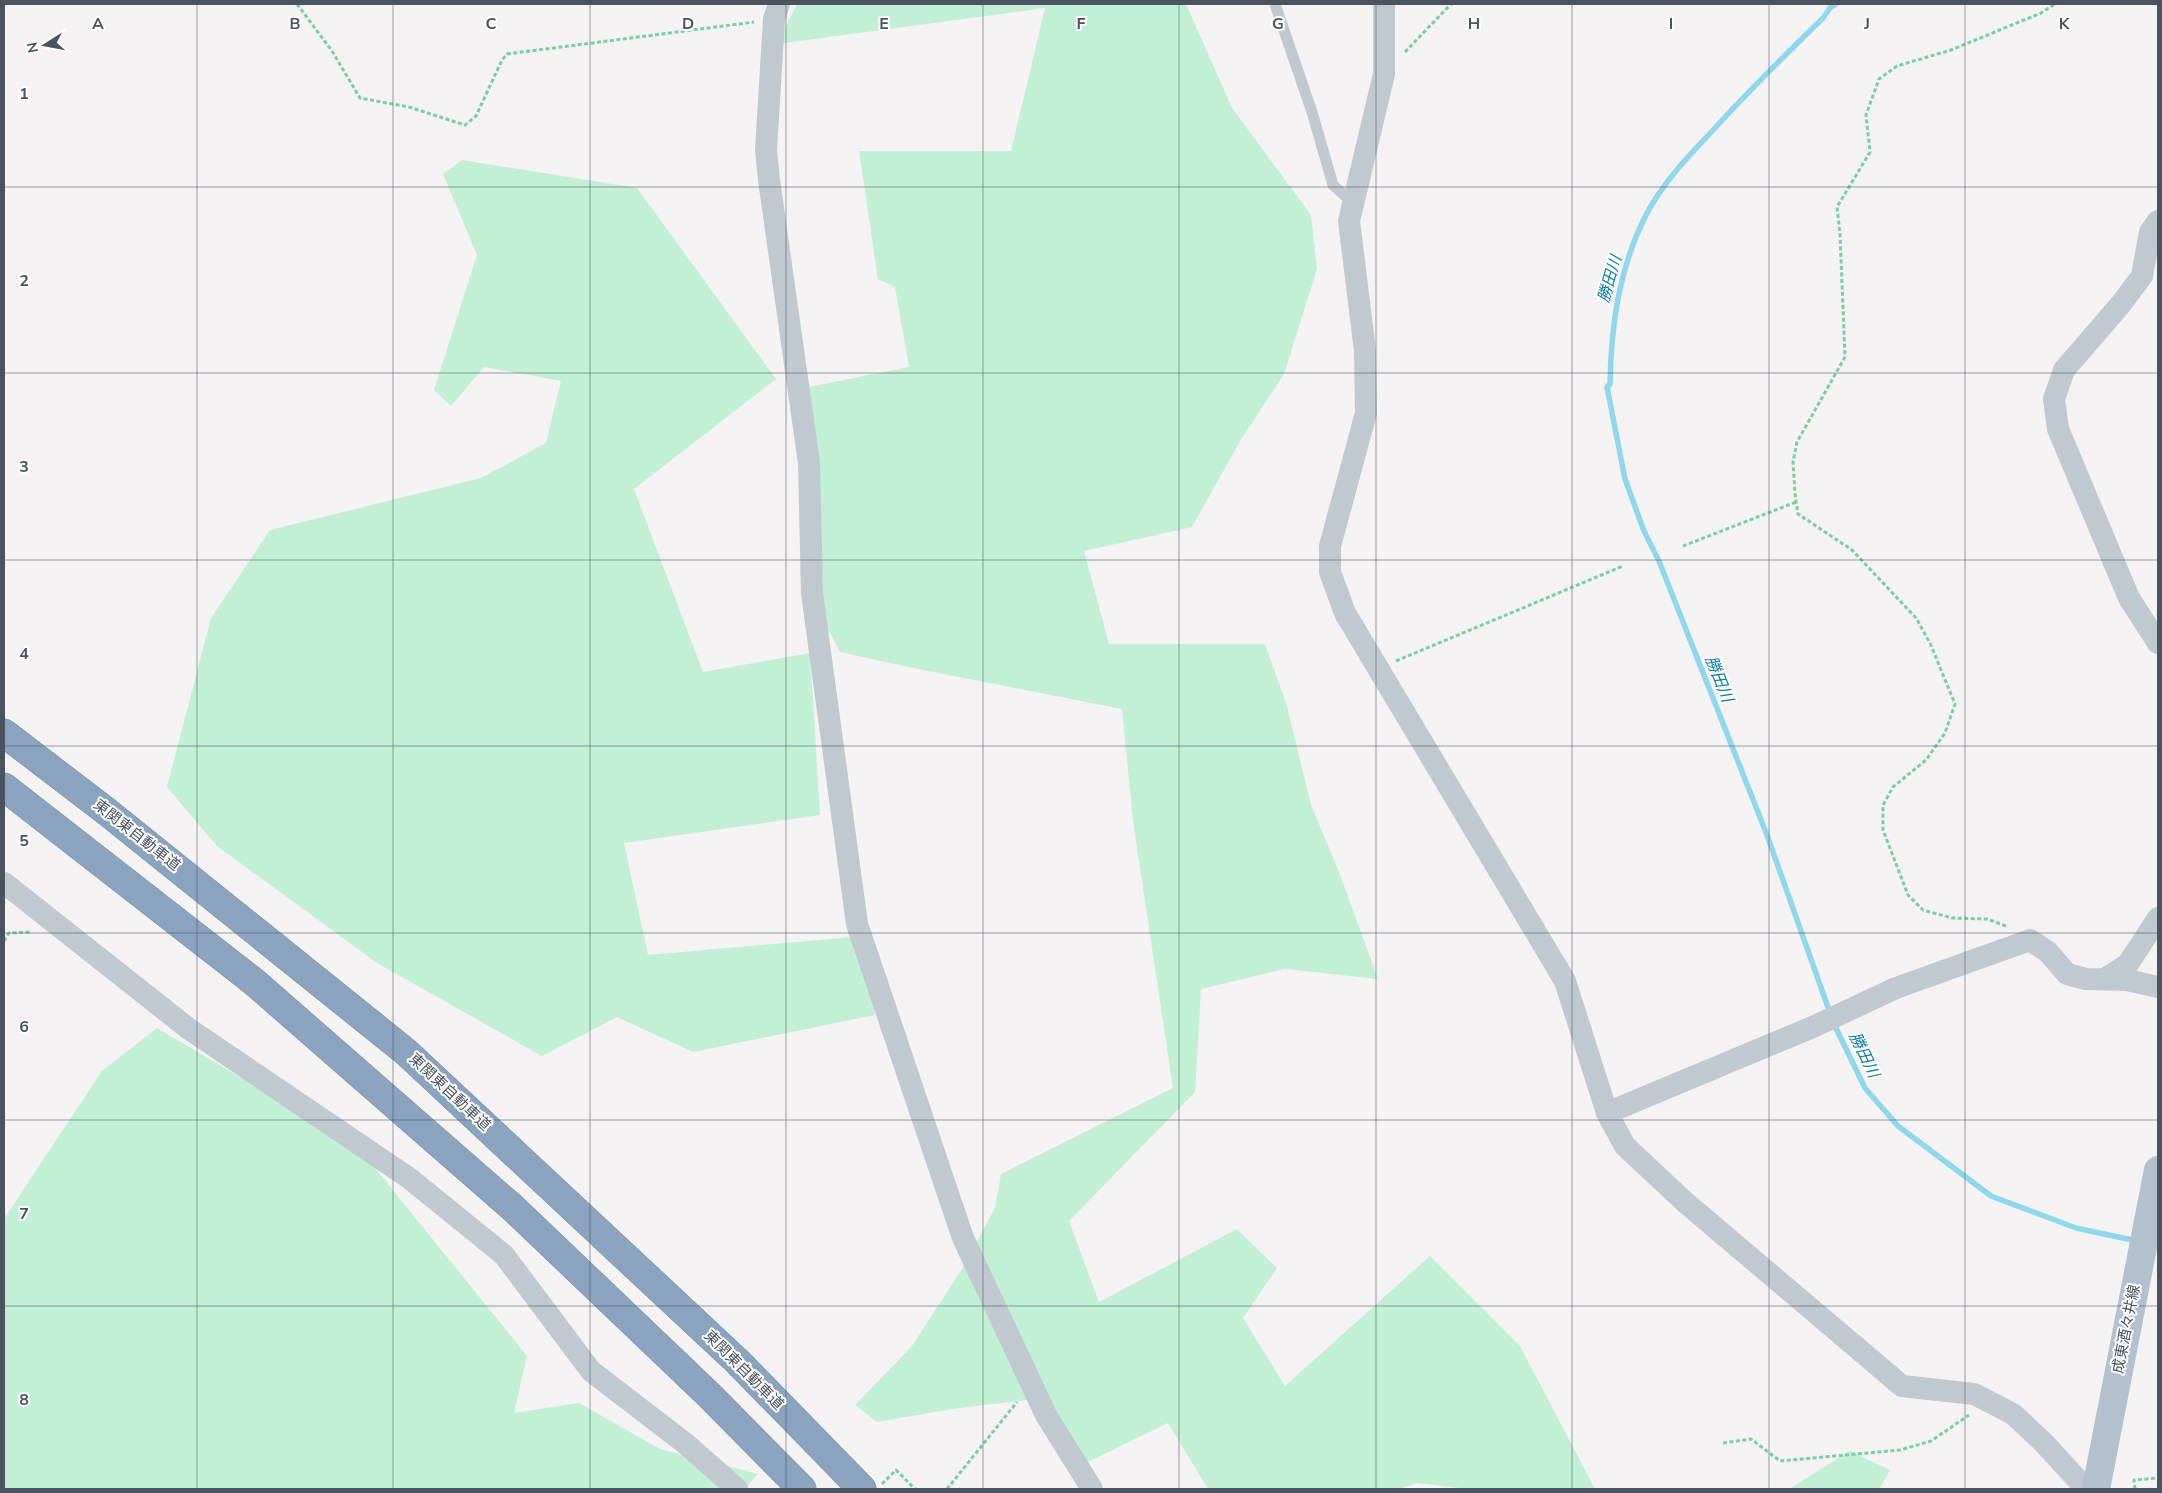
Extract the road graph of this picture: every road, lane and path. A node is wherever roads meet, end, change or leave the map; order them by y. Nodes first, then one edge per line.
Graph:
1 (297, 4) edge
2 (1275, 4) edge
3 (1384, 4) edge
4 (1451, 4) edge
5 (2056, 4) edge
6 (776, 11) edge
7 (1384, 74) junction
8 (1353, 203) junction
9 (2158, 221) edge
10 (1796, 502) junction
11 (1683, 546) dead end
12 (1623, 566) dead end
13 (2158, 643) edge
14 (1377, 669) junction
15 (4, 733) edge
16 (4, 787) edge
17 (4, 883) edge
18 (2158, 918) edge
19 (2030, 940) junction
20 (2105, 979) junction
21 (2158, 986) edge
22 (1607, 1113) junction
23 (2158, 1170) edge
24 (1032, 1384) junction
25 (1988, 1402) junction
26 (1724, 1443) dead end
27 (2158, 1478) edge
28 (736, 1489) edge
29 (802, 1489) edge
30 (862, 1489) edge
31 (876, 1489) edge
32 (915, 1489) edge
33 (947, 1489) edge
34 (1092, 1489) edge
35 (2086, 1489) edge
36 (2096, 1489) edge
37 (2135, 1489) edge

1 - 6 path
2 - 8 lane
3 - 7 street
4 - 7 path
5 - 10 path
6 - 24 street
7 - 8 street
8 - 14 street
9 - 13 street
10 - 11 path
10 - 19 path
12 - 14 path
14 - 22 street
15 - 30 highway, 東関東自動車道
16 - 29 highway
17 - 28 street
18 - 20 street
19 - 20 street
19 - 22 street
20 - 21 street
22 - 25 street
23 - 36 main road, 成東酒々井線
24 - 33 path
24 - 34 street
25 - 26 path
25 - 35 street
27 - 37 path
31 - 32 path

